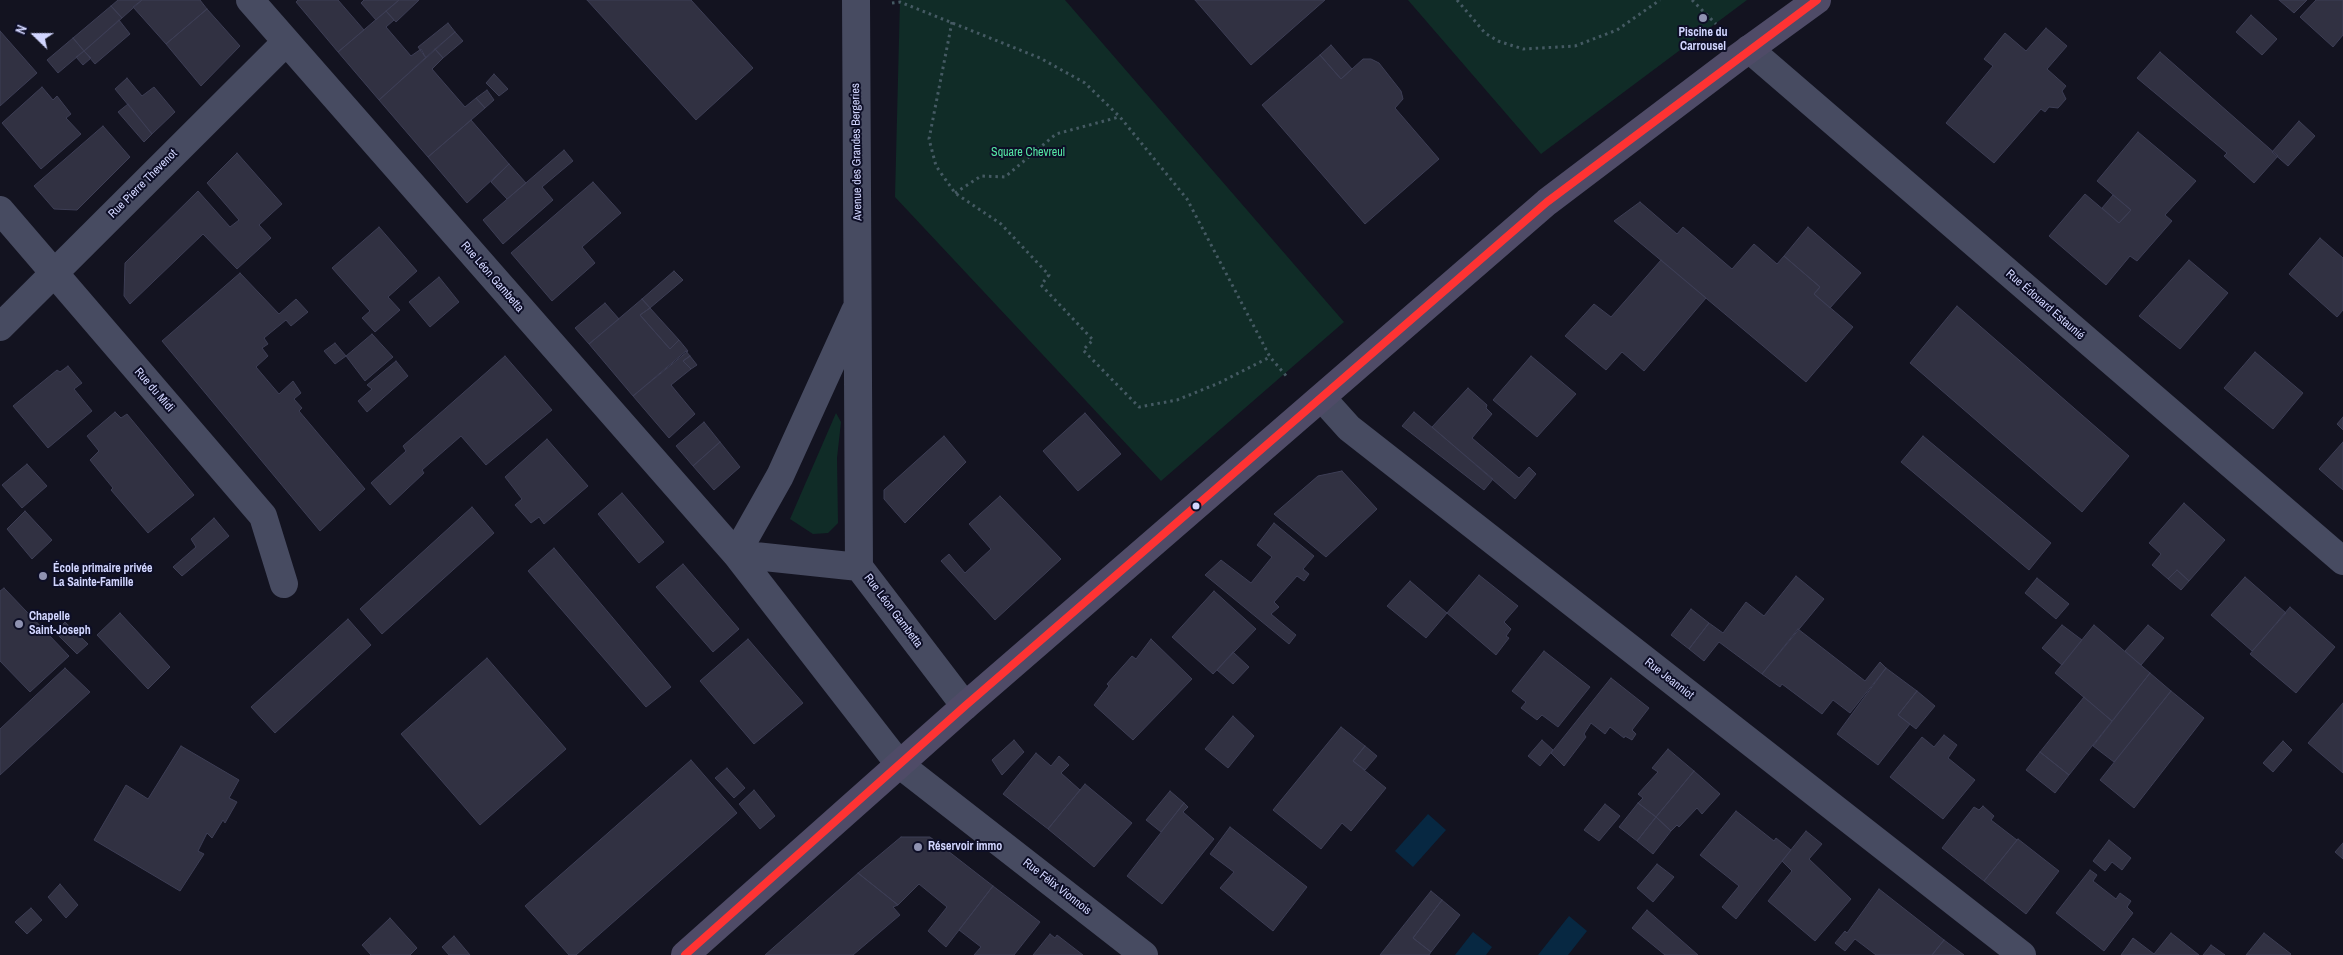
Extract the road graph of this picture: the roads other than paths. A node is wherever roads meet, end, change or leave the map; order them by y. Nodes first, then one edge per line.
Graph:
1 (250, 0) edge
2 (1817, 0) edge
3 (856, 5) edge
4 (286, 42) junction
5 (1749, 49) junction
6 (0, 210) edge
7 (53, 274) junction
8 (859, 303) junction
9 (0, 327) edge
10 (1322, 398) junction
11 (736, 554) junction
12 (2343, 561) edge
13 (859, 567) junction
14 (284, 584) dead end
15 (965, 706) junction
16 (899, 764) junction
17 (685, 955) edge
18 (1144, 955) edge
19 (2022, 955) edge

1 - 4 street, Rue Léon Gambetta
2 - 5 main road
3 - 8 street, Avenue des Grandes Bergeries
4 - 7 street, Rue Pierre Thevenot
4 - 11 street, Rue Léon Gambetta
5 - 10 main road
5 - 12 street, Rue Édouard Estaunié
6 - 7 street, Rue du Midi
7 - 9 street, Rue Pierre Thevenot
7 - 14 street, Rue du Midi
8 - 11 street, Avenue des Grandes Bergeries
8 - 13 street, Avenue des Grandes Bergeries
10 - 15 main road
10 - 19 street, Rue Jeanniot
11 - 13 street, Rue Léon Gambetta
11 - 16 street, Rue Léon Gambetta
13 - 15 street, Rue Léon Gambetta
15 - 16 main road
16 - 17 main road
16 - 18 street, Rue Félix Vionnois

